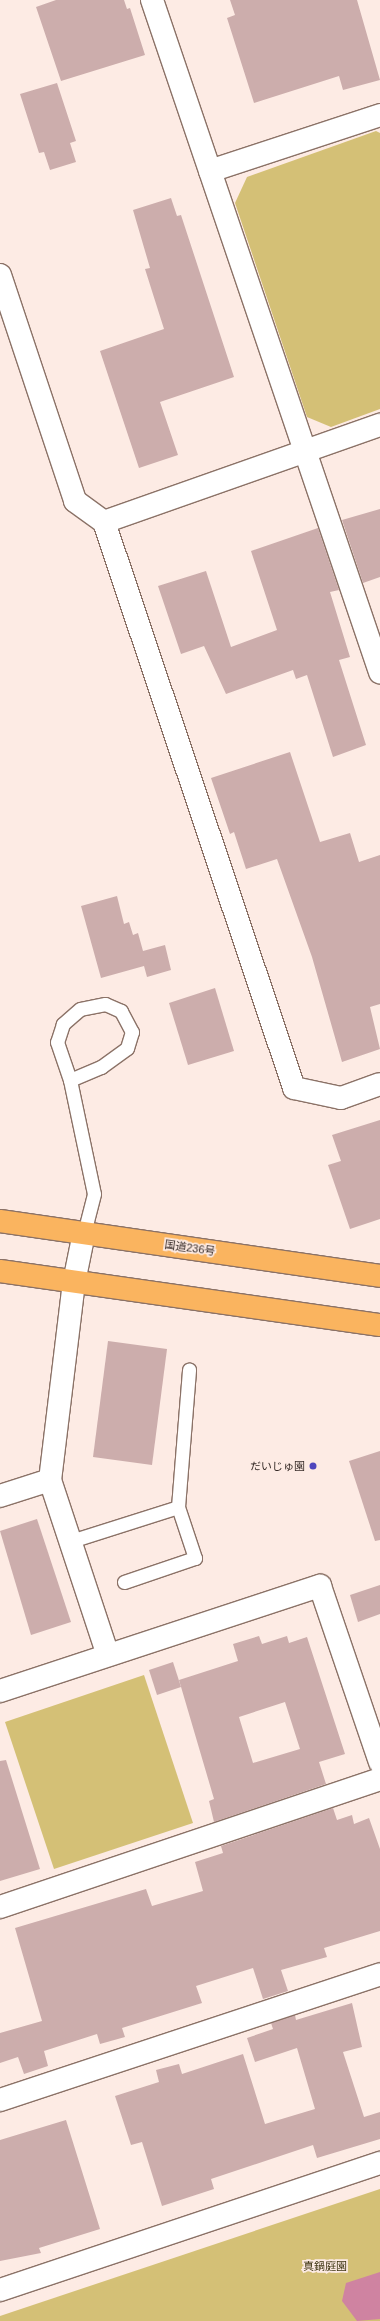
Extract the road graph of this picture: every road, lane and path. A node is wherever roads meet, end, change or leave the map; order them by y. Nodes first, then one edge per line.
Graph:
1 (152, 0) edge
2 (380, 114) edge
3 (210, 171) junction
4 (0, 275) edge
5 (380, 425) edge
6 (304, 451) junction
7 (104, 522) junction
8 (380, 672) edge
9 (70, 1080) junction
10 (380, 1084) edge
11 (0, 1220) edge
12 (84, 1232) junction
13 (0, 1271) edge
14 (380, 1276) edge
15 (74, 1282) junction
16 (380, 1325) edge
17 (189, 1368) dead end
18 (50, 1480) junction
19 (0, 1496) edge
20 (178, 1507) junction
21 (71, 1542) junction
22 (124, 1582) dead end
23 (108, 1655) junction
24 (0, 1691) edge
25 (380, 1762) edge
26 (380, 1779) edge
27 (0, 1907) edge
28 (380, 1974) edge
29 (0, 2100) edge
30 (380, 2163) edge
31 (0, 2290) edge

1 - 3 street
2 - 3 street
3 - 6 street
4 - 7 street
5 - 6 street
6 - 7 street
6 - 8 street
7 - 10 street
9 - 9 lane
9 - 12 lane
11 - 12 highway, 国道236号
12 - 14 highway, 国道236号
12 - 15 street
13 - 15 highway
15 - 16 highway
15 - 18 street
17 - 20 lane
18 - 19 street
18 - 21 street
20 - 21 lane
20 - 22 lane
21 - 23 street
23 - 24 street
23 - 25 street
26 - 27 street
28 - 29 street
30 - 31 street

